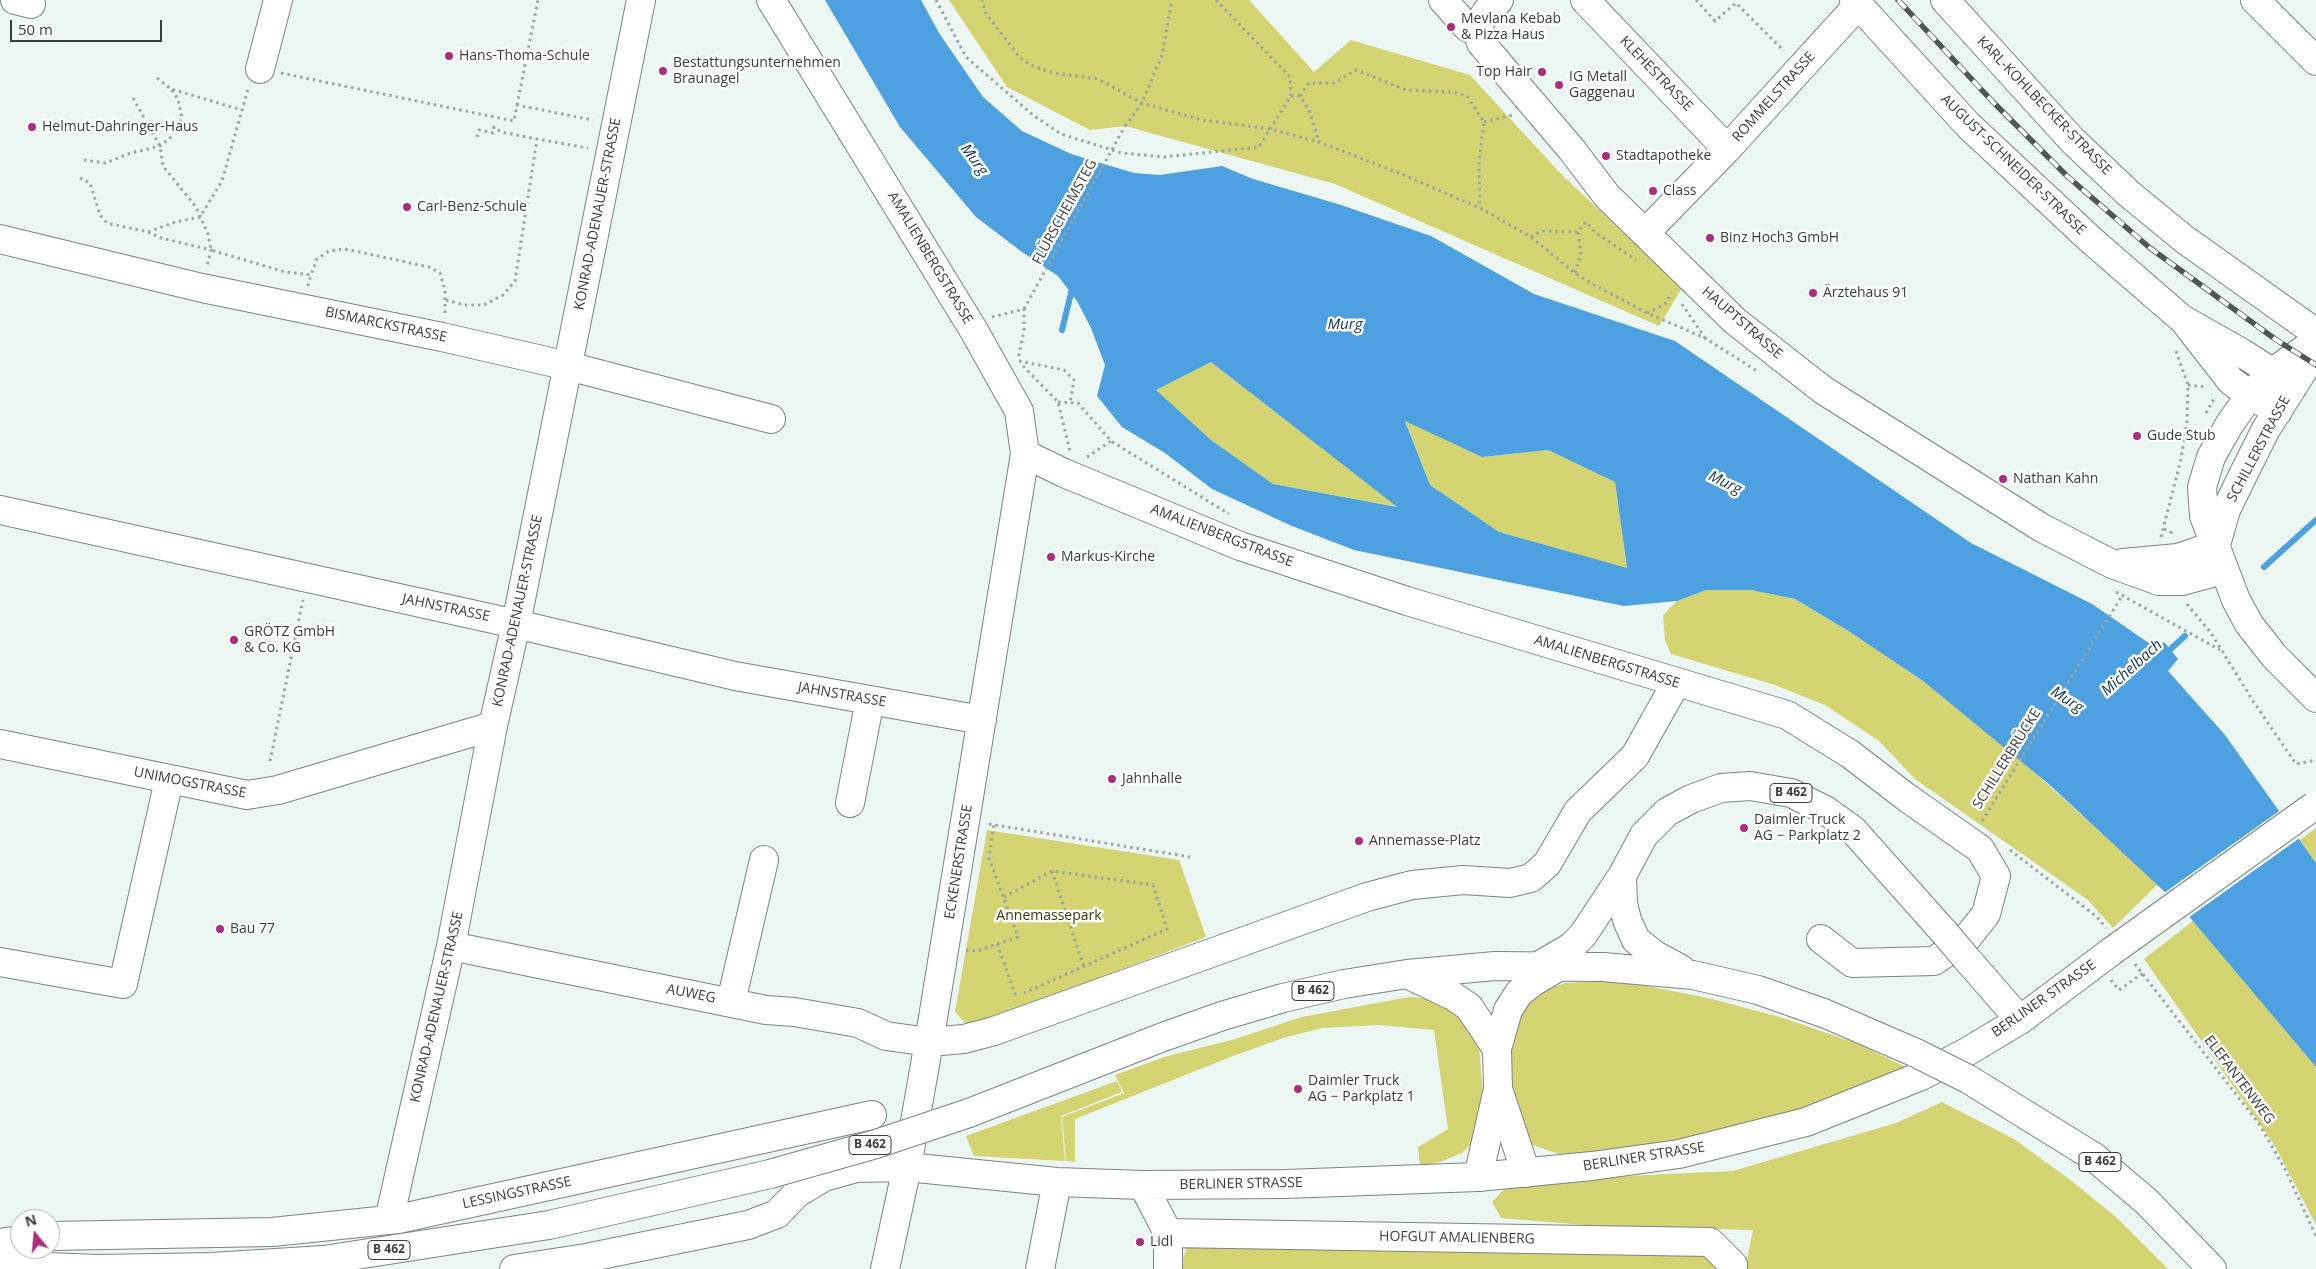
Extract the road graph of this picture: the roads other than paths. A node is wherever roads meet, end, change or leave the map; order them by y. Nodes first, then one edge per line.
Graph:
1 (278, 0) edge
2 (641, 0) edge
3 (771, 0) edge
4 (1443, 0) edge
5 (1499, 0) edge
6 (1585, 0) edge
7 (1945, 0) edge
8 (2255, 0) edge
9 (1856, 2) edge
10 (1478, 33) junction
11 (2316, 61) edge
12 (260, 69) road end
13 (1727, 149) junction
14 (1646, 232) junction
15 (0, 239) edge
16 (2182, 319) junction
17 (2316, 333) edge
18 (2316, 341) edge
19 (2316, 350) edge
20 (568, 366) junction
21 (2283, 379) junction
22 (2250, 395) junction
23 (2278, 410) junction
24 (771, 420) dead end
25 (1025, 454) junction
26 (0, 510) edge
27 (2216, 545) junction
28 (2112, 564) junction
29 (2223, 570) junction
30 (516, 624) junction
31 (1676, 682) junction
32 (2316, 698) edge
33 (870, 700) junction
34 (982, 720) junction
35 (493, 726) junction
36 (0, 744) edge
37 (169, 780) junction
38 (850, 804) dead end
39 (2315, 805) edge
40 (764, 860) dead end
41 (1622, 876) junction
42 (1822, 939) dead end
43 (451, 946) junction
44 (0, 962) edge
45 (1551, 965) junction
46 (1406, 974) junction
47 (1693, 976) junction
48 (731, 1002) junction
49 (2020, 1020) junction
50 (929, 1042) junction
51 (1497, 1049) junction
52 (1498, 1089) junction
53 (872, 1115) dead end
54 (907, 1167) junction
55 (1526, 1173) junction
56 (1478, 1177) junction
57 (1057, 1182) junction
58 (1143, 1185) junction
59 (389, 1220) junction
60 (1168, 1232) junction
61 (60, 1236) edge
62 (0, 1265) edge
63 (514, 1269) edge
64 (885, 1269) edge
65 (1040, 1269) edge
66 (1168, 1269) edge
67 (1732, 1269) edge
68 (2212, 1269) edge

1 - 12 street
2 - 20 street, KONRAD-ADENAUER-STRASSE
3 - 25 street, AMALIENBERGSTRASSE
4 - 10 street, HAUPTSTRASSE
5 - 10 street
6 - 13 street, KLEHESTRASSE
7 - 17 street, KARL-KOHLBECKER-STRASSE
8 - 11 street
9 - 13 street, ROMMELSTRASSE
9 - 16 street, AUGUST-SCHNEIDER-STRASSE
10 - 14 street, HAUPTSTRASSE
13 - 14 street, ROMMELSTRASSE
14 - 28 street, HAUPTSTRASSE
15 - 20 street, BISMARCKSTRASSE
16 - 21 street, AUGUST-SCHNEIDER-STRASSE
16 - 22 street, AUGUST-SCHNEIDER-STRASSE
18 - 21 street, SCHILLERSTRASSE
19 - 21 street, SCHILLERSTRASSE
20 - 24 street, BISMARCKSTRASSE
20 - 30 street, KONRAD-ADENAUER-STRASSE
21 - 22 street, SCHILLERSTRASSE
21 - 23 street, SCHILLERSTRASSE
22 - 23 street, AUGUST-SCHNEIDER-STRASSE
22 - 27 street, SCHILLERSTRASSE
23 - 27 street, SCHILLERSTRASSE
25 - 31 street, AMALIENBERGSTRASSE
25 - 34 street, ECKENERSTRASSE
26 - 30 street, JAHNSTRASSE
27 - 28 street
27 - 29 street
28 - 29 street, HAUPTSTRASSE
29 - 32 street
30 - 33 street, JAHNSTRASSE
30 - 35 street, KONRAD-ADENAUER-STRASSE
31 - 42 street, AMALIENBERGSTRASSE
31 - 50 street, AUWEG
33 - 34 street, JAHNSTRASSE
33 - 38 street
34 - 50 street, ECKENERSTRASSE
35 - 37 street, UNIMOGSTRASSE
35 - 43 street, KONRAD-ADENAUER-STRASSE
36 - 37 street, UNIMOGSTRASSE
37 - 44 street
39 - 49 street, BERLINER STRASSE, bridge
40 - 48 street
41 - 45 street, B 462
41 - 47 street, B 462
41 - 49 street, B 462, bridge
43 - 48 street, AUWEG
43 - 59 street, KONRAD-ADENAUER-STRASSE
45 - 46 street, B 462
45 - 47 street, B 462
45 - 51 street, B 462
46 - 51 street
46 - 62 street, B 462, bridge
47 - 68 street, B 462, bridge
48 - 50 street, AUWEG
49 - 55 street, BERLINER STRASSE
50 - 54 street, ECKENERSTRASSE
51 - 52 street, B 462
52 - 55 street, B 462
52 - 56 street, B 462
53 - 59 street, LESSINGSTRASSE
54 - 57 street, BERLINER STRASSE
54 - 63 street
54 - 64 street, ECKENERSTRASSE
55 - 56 street, BERLINER STRASSE
56 - 58 street, BERLINER STRASSE
57 - 58 street, BERLINER STRASSE
57 - 65 street
58 - 60 street
59 - 61 street, LESSINGSTRASSE
60 - 66 street
60 - 67 street, HOFGUT AMALIENBERG

